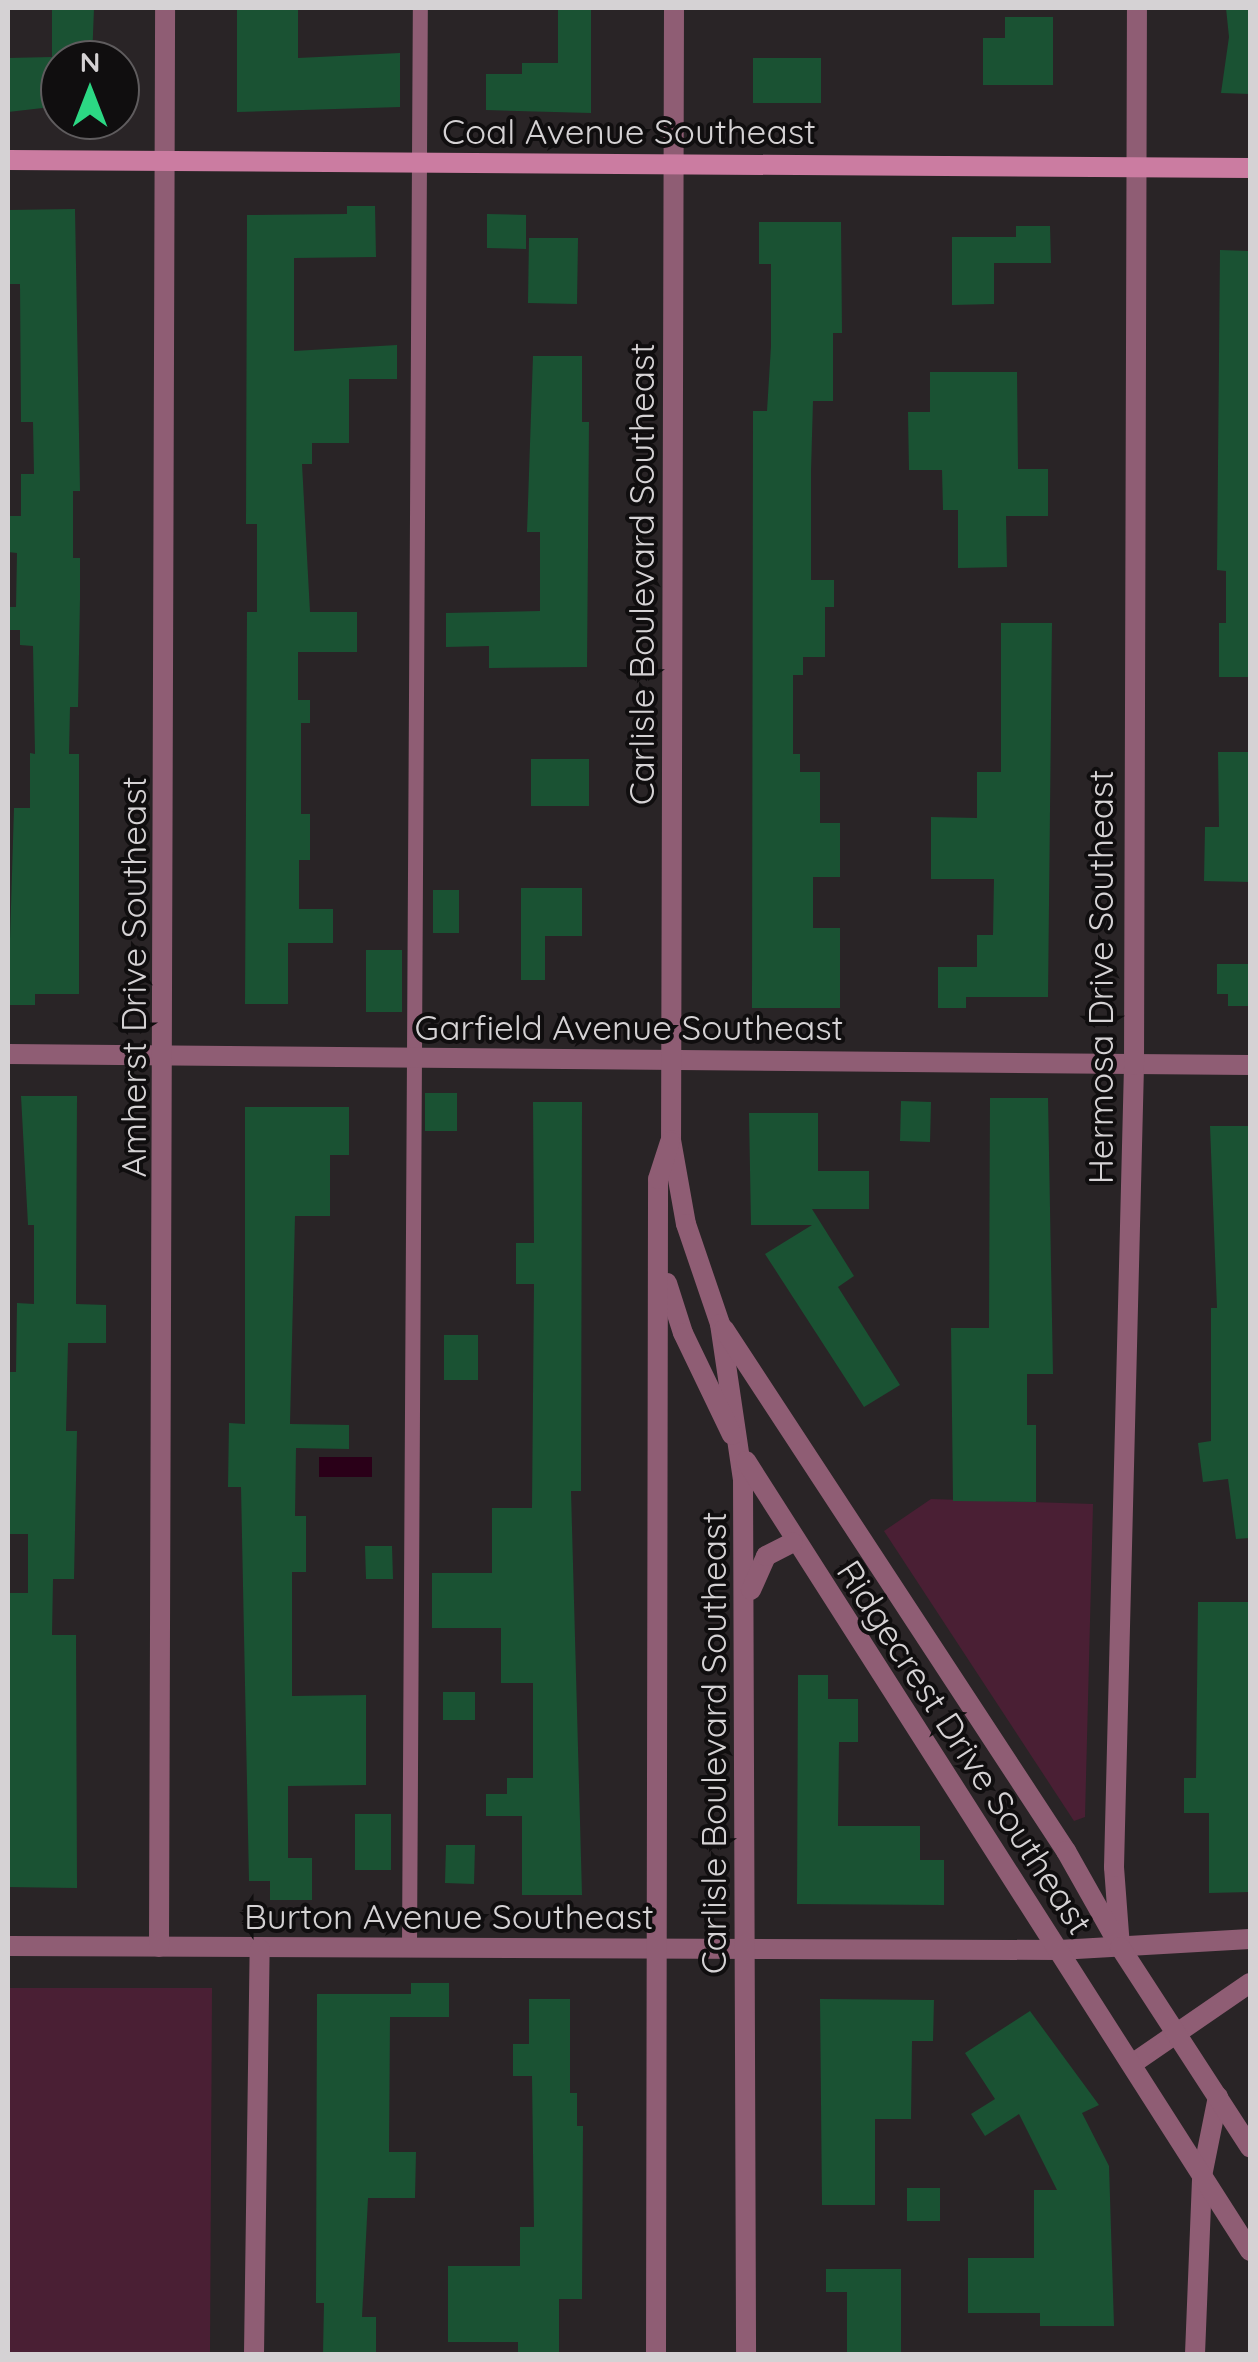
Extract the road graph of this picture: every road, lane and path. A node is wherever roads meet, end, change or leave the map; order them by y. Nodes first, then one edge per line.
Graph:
1 (165, 8) edge
2 (420, 8) edge
3 (674, 8) edge
4 (1137, 8) edge
5 (8, 160) edge
6 (164, 161) junction
7 (419, 162) junction
8 (674, 163) junction
9 (1136, 168) junction
10 (1250, 168) edge
11 (8, 1054) edge
12 (166, 1055) junction
13 (673, 1058) junction
14 (411, 1059) junction
15 (1134, 1065) junction
16 (1250, 1065) edge
17 (671, 1140) junction
18 (661, 1261) junction
19 (720, 1324) junction
20 (740, 1451) junction
21 (793, 1542) junction
22 (745, 1621) junction
23 (1250, 1939) edge
24 (8, 1946) edge
25 (159, 1947) junction
26 (1120, 1947) junction
27 (658, 1948) junction
28 (260, 1949) junction
29 (409, 1949) junction
30 (747, 1950) junction
31 (1058, 1950) junction
32 (1250, 1983) edge
33 (1177, 2034) junction
34 (1132, 2064) junction
35 (1218, 2097) junction
36 (1250, 2147) edge
37 (1202, 2176) junction
38 (1250, 2251) edge
39 (254, 2354) edge
40 (656, 2354) edge
41 (746, 2354) edge
42 (1196, 2354) edge

1 - 6 street, Amherst Drive Southeast
2 - 7 lane
3 - 8 street, Carlisle Boulevard Southeast
4 - 9 street, Hermosa Drive Southeast
5 - 6 main road, Coal Avenue Southeast
6 - 7 main road, Coal Avenue Southeast
6 - 12 street, Amherst Drive Southeast
7 - 8 main road, Coal Avenue Southeast
7 - 14 lane
8 - 9 main road, Coal Avenue Southeast
8 - 13 street, Carlisle Boulevard Southeast
9 - 10 main road, Coal Avenue Southeast
9 - 15 street, Hermosa Drive Southeast
11 - 12 street, Garfield Avenue Southeast
12 - 14 street, Garfield Avenue Southeast
12 - 25 street, Amherst Drive Southeast
13 - 14 street, Garfield Avenue Southeast
13 - 15 street, Garfield Avenue Southeast
13 - 17 street, Carlisle Boulevard Southeast
14 - 29 lane
15 - 16 street, Garfield Avenue Southeast
15 - 26 street, Hermosa Drive Southeast
17 - 18 street, Carlisle Boulevard Southeast
17 - 19 street, Carlisle Boulevard Southeast
18 - 20 street, Ridgecrest Drive Southeast
18 - 27 street, Carlisle Boulevard Southeast
19 - 20 street, Carlisle Boulevard Southeast
19 - 26 street, Ridgecrest Drive Southeast
20 - 21 street, Ridgecrest Drive Southeast
20 - 22 street, Carlisle Boulevard Southeast
21 - 22 street
21 - 31 street, Ridgecrest Drive Southeast
22 - 30 street, Carlisle Boulevard Southeast
23 - 26 street, Burton Avenue Southeast
24 - 25 street, Burton Avenue Southeast
25 - 28 street, Burton Avenue Southeast
26 - 31 street, Burton Avenue Southeast
26 - 33 street, Ridgecrest Drive Southeast
27 - 29 street, Burton Avenue Southeast
27 - 30 street, Burton Avenue Southeast
27 - 40 street, Carlisle Boulevard Southeast
28 - 29 street, Burton Avenue Southeast
28 - 39 street
30 - 31 street, Burton Avenue Southeast
30 - 41 street, Carlisle Boulevard Southeast
31 - 34 street, Ridgecrest Drive Southeast
32 - 33 street
33 - 34 street
33 - 35 street, Ridgecrest Drive Southeast
34 - 37 street, Ridgecrest Drive Southeast
35 - 36 street, Ridgecrest Drive Southeast
35 - 37 street
37 - 38 street, Ridgecrest Drive Southeast
37 - 42 street

